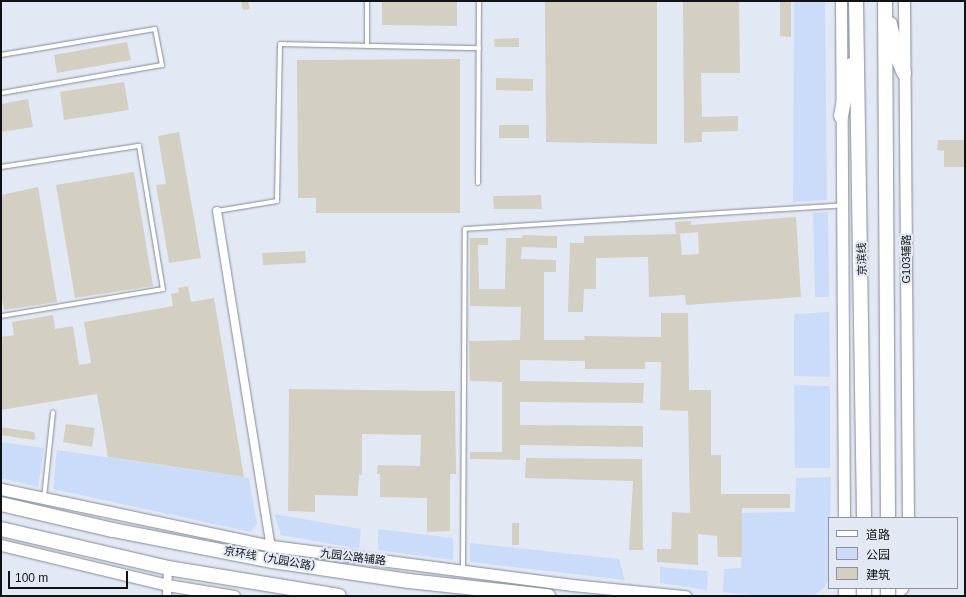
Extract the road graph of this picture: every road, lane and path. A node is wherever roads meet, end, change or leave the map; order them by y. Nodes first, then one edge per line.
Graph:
1 (367, 1) edge
2 (479, 1) edge
3 (841, 1) edge
4 (856, 1) edge
5 (885, 1) edge
6 (904, 1) edge
7 (912, 1) edge
8 (904, 19) junction
9 (856, 37) junction
10 (367, 46) junction
11 (479, 48) junction
12 (1, 55) edge
13 (904, 73) junction
14 (1, 93) edge
15 (841, 116) junction
16 (1, 167) edge
17 (478, 183) dead end
18 (842, 205) junction
19 (217, 211) joint
20 (1, 316) edge
21 (53, 412) dead end
22 (1, 489) edge
23 (44, 498) junction
24 (1, 504) edge
25 (844, 517) edge
26 (864, 517) edge
27 (888, 517) edge
28 (908, 517) edge
29 (1, 529) edge
30 (1, 545) edge
31 (272, 546) junction
32 (273, 560) junction
33 (168, 568) junction
34 (463, 571) junction
35 (851, 589) edge
36 (901, 589) edge
37 (167, 590) edge
38 (234, 596) edge
39 (339, 596) edge
40 (548, 596) edge
41 (685, 596) edge

1 - 10 lane
2 - 11 lane
3 - 15 street
4 - 9 highway, 京滨线
5 - 13 highway
5 - 27 highway
6 - 8 street, G103辅路
7 - 8 street
8 - 13 street, G103辅路
9 - 15 highway
9 - 26 highway, 京滨线
10 - 11 lane
10 - 19 lane
11 - 17 lane
12 - 14 lane
13 - 28 street, G103辅路
15 - 18 street
16 - 20 lane
18 - 25 street
18 - 34 lane
19 - 31 street
21 - 23 lane
22 - 23 street, 九园公路辅路
23 - 31 street, 九园公路辅路
24 - 32 highway, 京环线（九园公路）
29 - 33 highway
30 - 37 street
31 - 32 street
31 - 34 street, 九园公路辅路
32 - 40 highway, 京环线（九园公路）
33 - 37 street
33 - 39 highway
34 - 41 street, 九园公路辅路
35 - 36 street
37 - 38 street

